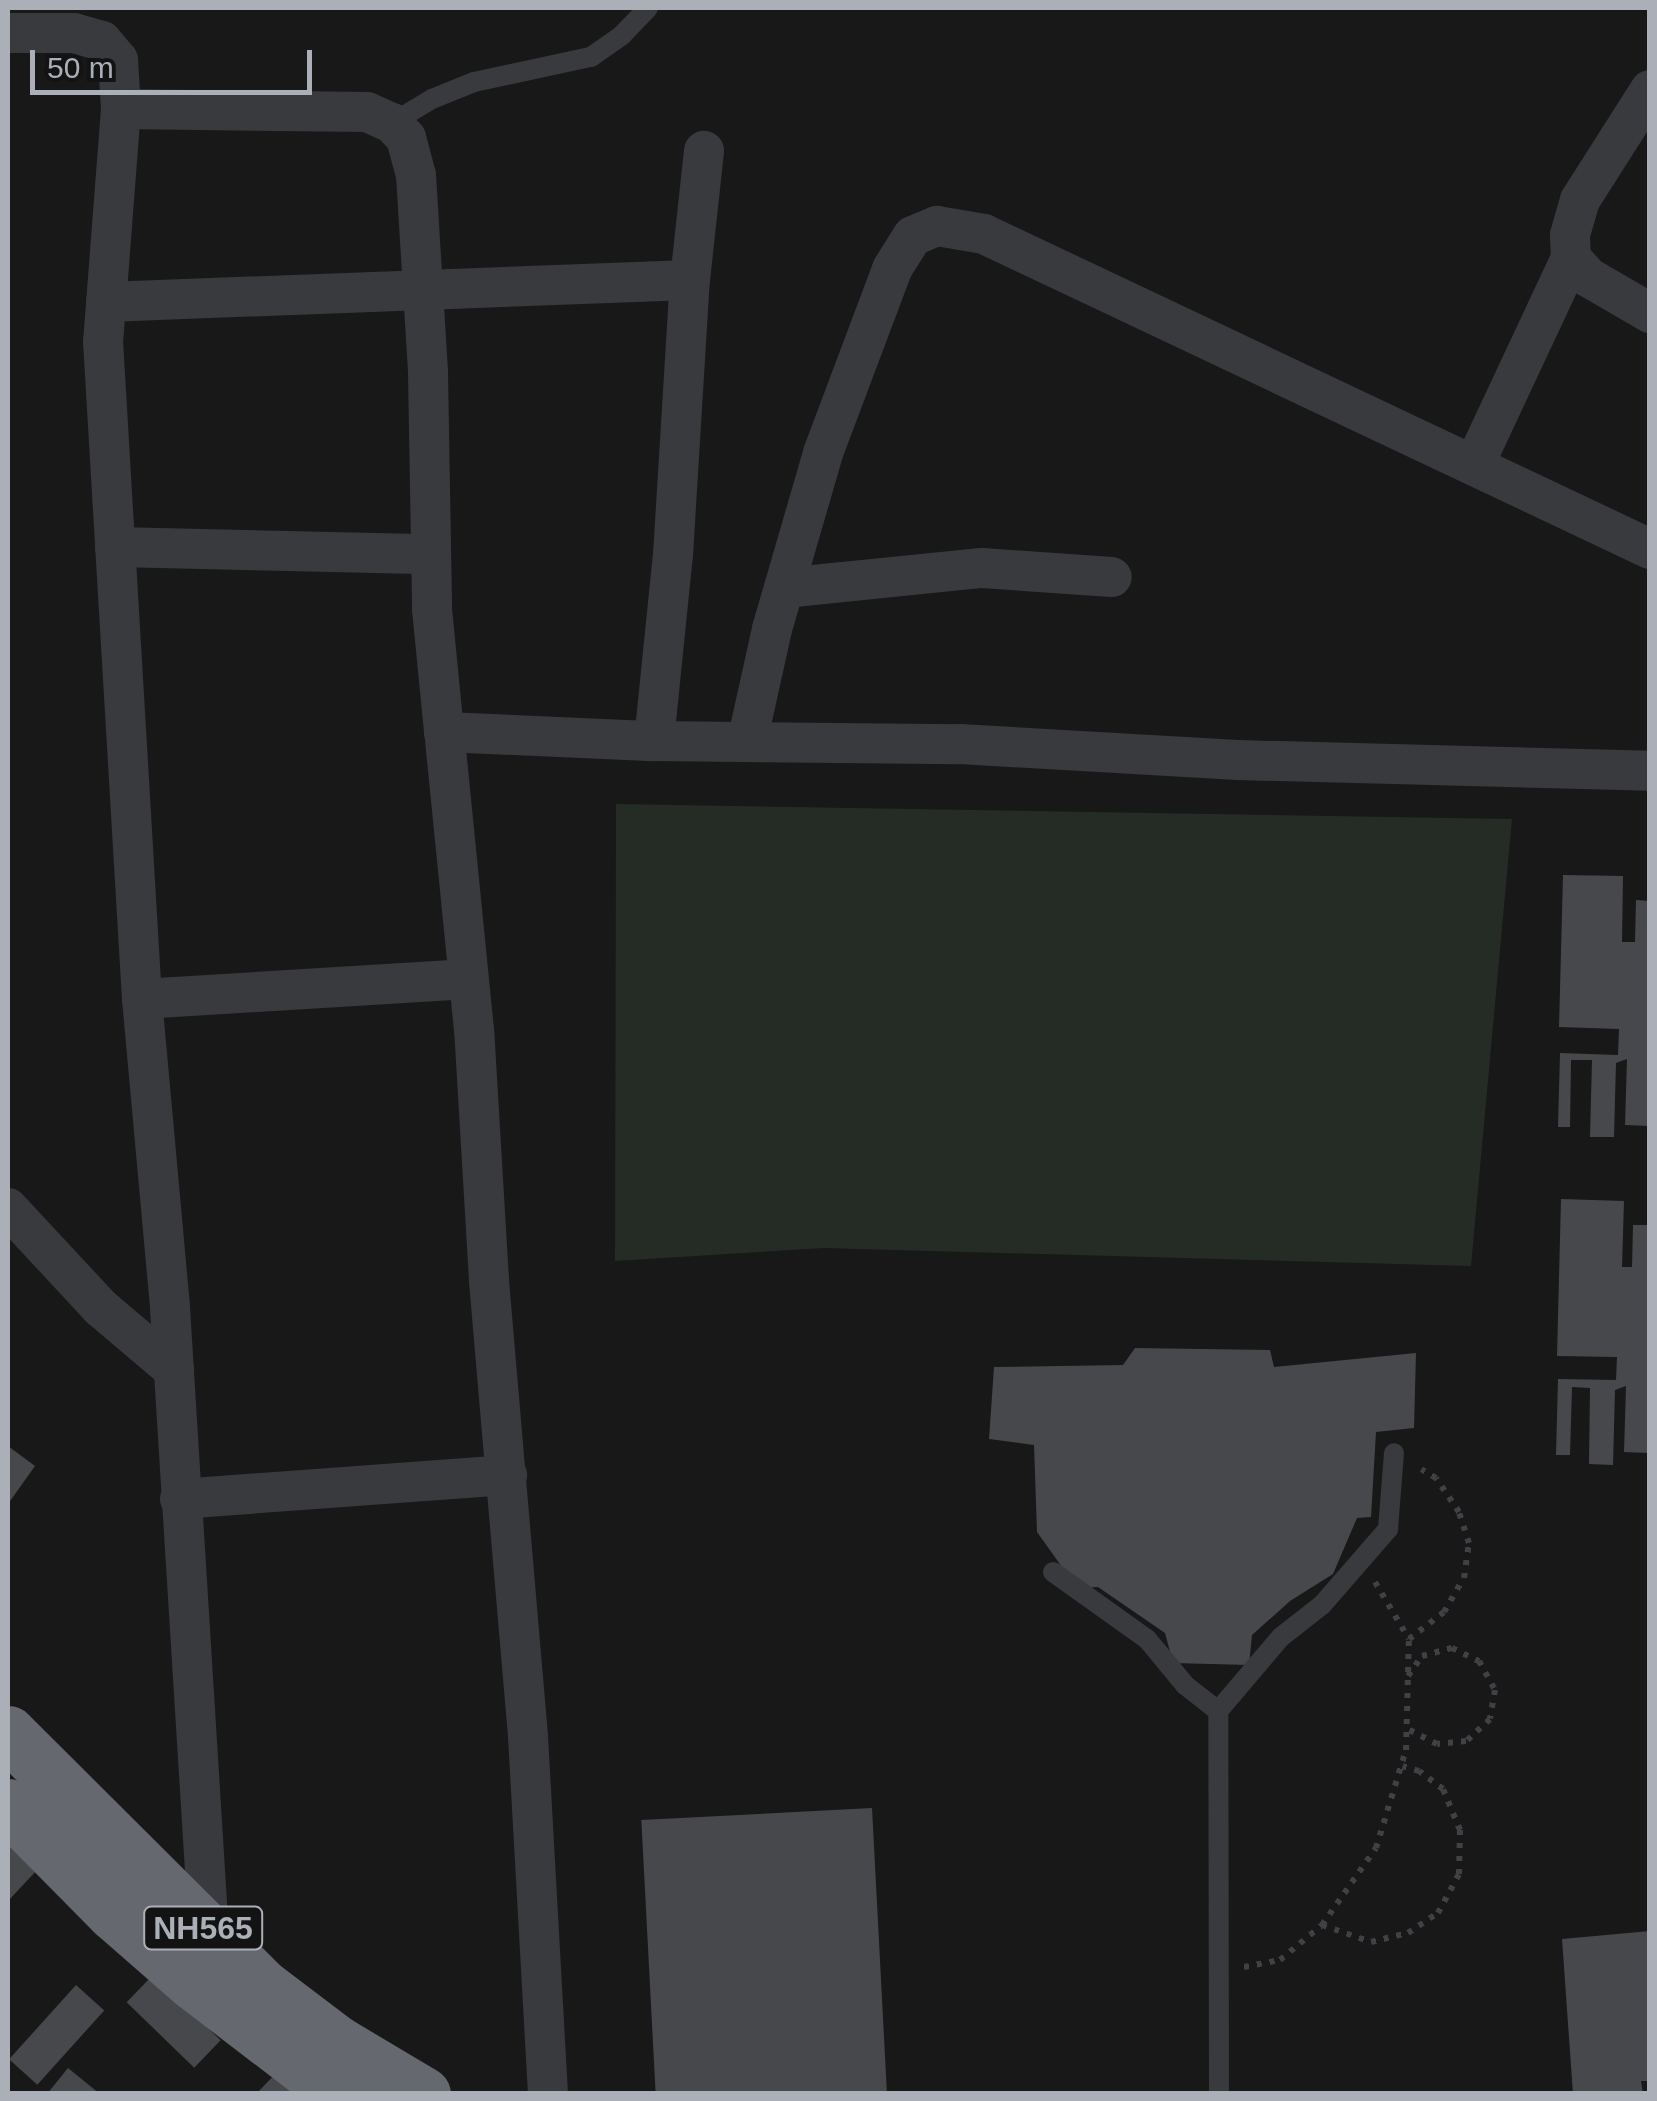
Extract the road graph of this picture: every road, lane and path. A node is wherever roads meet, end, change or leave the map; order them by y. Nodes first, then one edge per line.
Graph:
1 (648, 8) edge
2 (8, 33) edge
3 (1650, 90) edge
4 (121, 109) junction
5 (392, 123) junction
6 (704, 151) dead end
7 (1571, 258) junction
8 (690, 280) junction
9 (420, 288) junction
10 (106, 302) junction
11 (1650, 313) edge
12 (1475, 464) junction
13 (115, 547) junction
14 (1650, 549) edge
15 (431, 554) junction
16 (1112, 577) dead end
17 (784, 588) junction
18 (444, 732) junction
19 (654, 741) junction
20 (747, 742) junction
21 (1650, 770) edge
22 (468, 978) junction
23 (142, 999) junction
24 (8, 1208) edge
25 (174, 1370) junction
26 (1394, 1452) dead end
27 (507, 1474) junction
28 (1436, 1478) dead end
29 (180, 1499) junction
30 (1053, 1572) dead end
31 (1380, 1587) dead end
32 (1409, 1640) junction
33 (1407, 1677) junction
34 (1218, 1711) junction
35 (1408, 1729) junction
36 (8, 1733) edge
37 (1402, 1766) junction
38 (8, 1806) edge
39 (1322, 1925) junction
40 (210, 1934) junction
41 (1219, 1971) junction
42 (347, 2094) edge
43 (423, 2094) edge
44 (548, 2094) edge
45 (1219, 2094) edge

1 - 5 lane
2 - 4 street
3 - 7 street
4 - 5 street
4 - 10 street
5 - 9 street
6 - 8 street
7 - 11 street
7 - 12 street
8 - 9 street
8 - 19 street
9 - 10 street
9 - 15 street
10 - 13 street
12 - 14 street
12 - 17 street
13 - 15 street
13 - 23 street
15 - 18 street
16 - 17 street
17 - 20 street
18 - 19 street
18 - 22 street
19 - 20 street
20 - 21 street
22 - 23 street
22 - 27 street
23 - 25 street
24 - 25 street
25 - 29 street
26 - 34 lane
27 - 29 street
27 - 44 street
28 - 32 path
29 - 40 street
30 - 34 lane
31 - 32 path
32 - 33 path
33 - 35 path
33 - 35 path
34 - 41 lane
35 - 37 path
36 - 40 highway, NH565
37 - 39 path
37 - 39 path
38 - 42 highway, NH565
39 - 41 path
40 - 43 highway, NH565
41 - 45 lane

